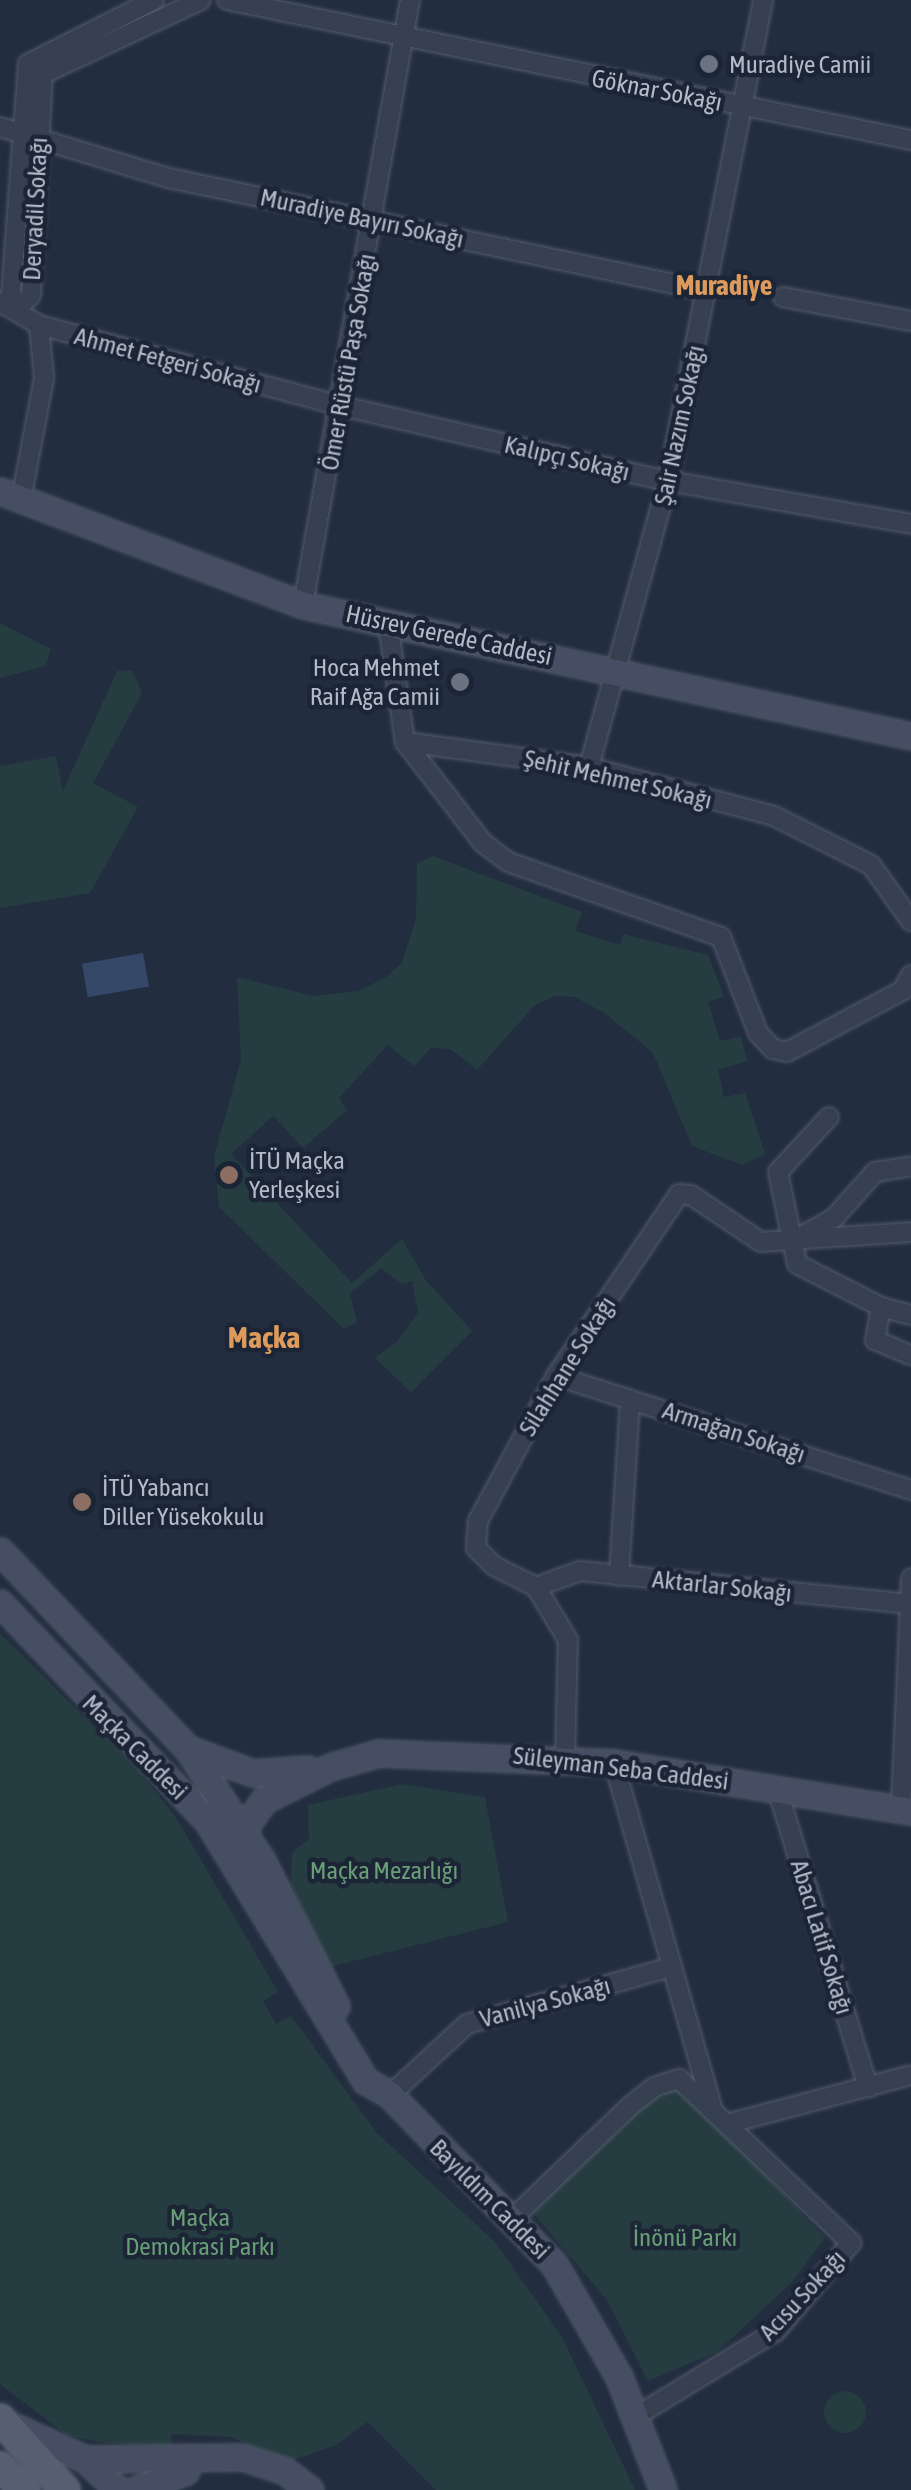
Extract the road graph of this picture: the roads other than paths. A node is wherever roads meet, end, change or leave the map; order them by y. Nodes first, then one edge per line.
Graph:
1 (154, 0) edge
2 (224, 0) edge
3 (410, 0) edge
4 (763, 0) edge
5 (200, 3) edge
6 (403, 39) junction
7 (64, 56) junction
8 (743, 106) junction
9 (0, 127) edge
10 (19, 136) junction
11 (911, 140) edge
12 (39, 143) junction
13 (374, 219) junction
14 (707, 291) junction
15 (784, 298) dead end
16 (0, 302) edge
17 (18, 308) junction
18 (911, 321) edge
19 (39, 325) junction
20 (342, 406) junction
21 (668, 482) junction
22 (10, 496) edge
23 (911, 524) edge
24 (303, 605) junction
25 (388, 623) junction
26 (620, 671) junction
27 (911, 736) edge
28 (404, 742) junction
29 (589, 767) junction
30 (911, 921) edge
31 (911, 975) edge
32 (829, 1117) dead end
33 (911, 1166) edge
34 (911, 1232) edge
35 (794, 1240) junction
36 (880, 1308) junction
37 (911, 1315) edge
38 (911, 1354) edge
39 (556, 1376) junction
40 (630, 1399) junction
41 (911, 1490) edge
42 (0, 1551) edge
43 (619, 1576) junction
44 (911, 1578) edge
45 (536, 1587) junction
46 (0, 1603) edge
47 (910, 1604) edge
48 (909, 1715) edge
49 (188, 1749) junction
50 (565, 1759) junction
51 (614, 1763) junction
52 (330, 1766) junction
53 (777, 1788) junction
54 (906, 1810) edge
55 (243, 1830) junction
56 (255, 1902) junction
57 (668, 1968) junction
58 (911, 2075) edge
59 (868, 2087) junction
60 (390, 2096) junction
61 (712, 2107) junction
62 (728, 2124) junction
63 (513, 2218) junction
64 (638, 2415) junction
65 (4, 2422) edge
66 (85, 2459) junction
67 (0, 2467) edge
68 (25, 2490) edge
69 (65, 2490) edge
70 (118, 2490) edge
71 (135, 2490) edge
72 (289, 2490) edge
73 (310, 2490) edge
74 (663, 2490) edge
75 (681, 2490) edge

1 - 7 street, Deryadil Sokağı
2 - 5 street, Deryadil Sokağı
2 - 6 street, Göknar Sokağı
3 - 6 street, Ömer Rüstü Paşa Sokağı
4 - 8 street, Şair Nazım Sokağı
5 - 7 street, Deryadil Sokağı
6 - 8 street, Göknar Sokağı
6 - 13 street, Ömer Rüstü Paşa Sokağı
7 - 10 street, Deryadil Sokağı
7 - 12 street, Deryadil Sokağı
8 - 11 street, Göknar Sokağı
8 - 14 street, Şair Nazım Sokağı
9 - 10 street, Muradiye Bayırı Sokağı
10 - 12 street, Muradiye Bayırı Sokağı
10 - 17 street, Deryadil Sokağı
12 - 13 street, Muradiye Bayırı Sokağı
12 - 17 street, Deryadil Sokağı
13 - 14 street, Muradiye Bayırı Sokağı
13 - 20 street, Ömer Rüstü Paşa Sokağı
14 - 21 street, Şair Nazım Sokağı
15 - 18 street
16 - 17 street, Ahmet Fetgeri Sokağı
17 - 19 street, Ahmet Fetgeri Sokağı
19 - 20 street, Ahmet Fetgeri Sokağı
19 - 22 street
20 - 21 street, Kalıpçı Sokağı
20 - 24 street, Ömer Rüstü Paşa Sokağı
21 - 23 street, Kalıpçı Sokağı
21 - 26 street, Şair Nazım Sokağı
22 - 24 main road, Hüsrev Gerede Caddesi
24 - 25 main road, Hüsrev Gerede Caddesi
25 - 26 main road, Hüsrev Gerede Caddesi
25 - 28 street
26 - 27 main road, Hüsrev Gerede Caddesi
26 - 29 street, Şair Nazım Sokağı
28 - 29 street, Şehit Mehmet Sokağı
28 - 31 street
29 - 30 street, Şehit Mehmet Sokağı
32 - 35 street
33 - 35 street
34 - 35 street
35 - 36 street
35 - 39 street, Silahhane Sokağı
36 - 37 street
36 - 38 street
39 - 40 street, Armağan Sokağı
39 - 45 street, Silahhane Sokağı
40 - 41 street, Armağan Sokağı
40 - 43 street
42 - 49 main road, Maçka Caddesi
43 - 45 street, Aktarlar Sokağı
43 - 47 street, Aktarlar Sokağı
44 - 47 street
45 - 50 street
46 - 56 main road, Maçka Caddesi
47 - 48 street
48 - 54 street
49 - 52 main road, Süleyman Seba Caddesi
49 - 55 main road, Maçka Caddesi
50 - 51 main road, Süleyman Seba Caddesi
50 - 52 main road, Süleyman Seba Caddesi
51 - 53 main road, Süleyman Seba Caddesi
51 - 57 street, Acısu Sokağı
52 - 55 main road, Süleyman Seba Caddesi
53 - 54 main road, Süleyman Seba Caddesi
53 - 59 street, Abacı Latif Sokağı
55 - 56 main road
55 - 60 main road, Bayıldım Caddesi
56 - 60 main road, Bayıldım Caddesi
57 - 60 street, Vanilya Sokağı
57 - 61 street, Acısu Sokağı
58 - 59 street
59 - 62 street
60 - 63 main road, Bayıldım Caddesi
61 - 62 street, Acısu Sokağı
61 - 63 street, Acısu Sokağı
62 - 64 street, Acısu Sokağı
63 - 64 main road, Bayıldım Caddesi
64 - 74 main road, Bayıldım Caddesi
64 - 75 main road, Bayıldım Caddesi
65 - 66 main road
65 - 69 main road
66 - 70 main road
66 - 73 main road
67 - 68 main road
71 - 72 main road

